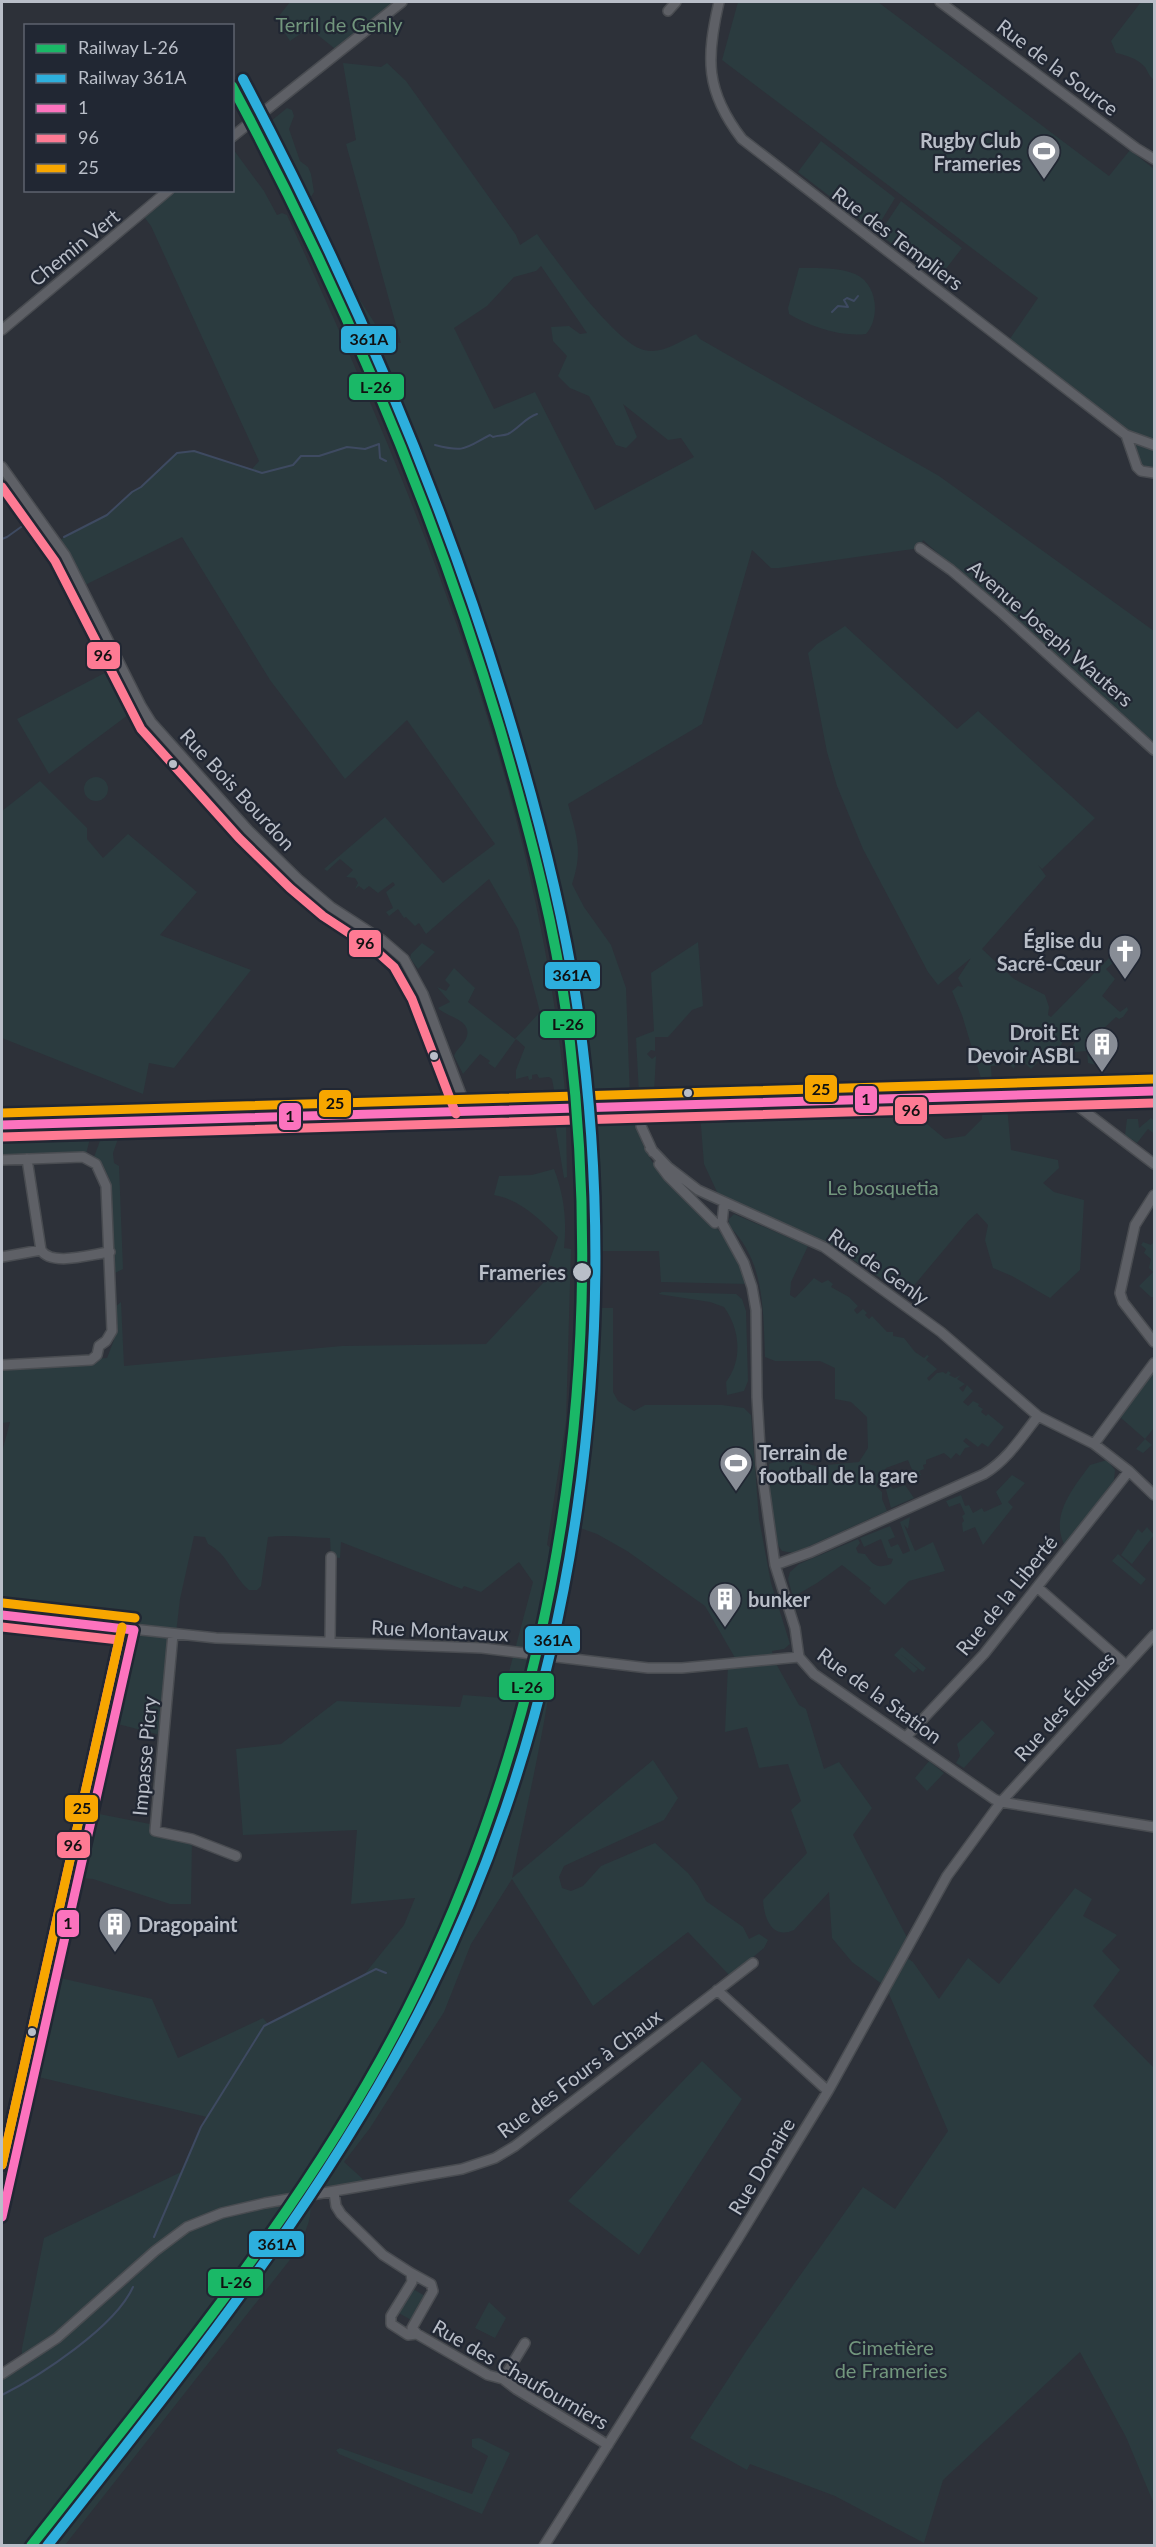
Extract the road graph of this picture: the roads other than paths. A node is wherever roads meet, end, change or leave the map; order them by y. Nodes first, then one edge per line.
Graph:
1 (402, 2) edge
2 (676, 2) edge
3 (940, 2) edge
4 (719, 3) edge
5 (668, 11) dead end
6 (234, 135) edge
7 (1155, 159) edge
8 (167, 192) edge
9 (2, 330) edge
10 (1126, 435) junction
11 (1155, 445) edge
12 (2, 467) edge
13 (1155, 473) edge
14 (920, 548) dead end
15 (1155, 750) edge
16 (1155, 1091) edge
17 (1062, 1094) junction
18 (640, 1105) junction
19 (467, 1110) junction
20 (2, 1125) edge
21 (650, 1148) junction
22 (27, 1159) junction
23 (2, 1160) edge
24 (1155, 1164) edge
25 (1155, 1195) edge
26 (713, 1197) junction
27 (724, 1203) junction
28 (715, 1223) junction
29 (735, 1246) junction
30 (41, 1250) junction
31 (110, 1252) junction
32 (2, 1257) edge
33 (1155, 1342) edge
34 (1155, 1363) edge
35 (2, 1365) edge
36 (1038, 1416) junction
37 (1094, 1444) junction
38 (1129, 1471) junction
39 (1155, 1495) edge
40 (331, 1557) dead end
41 (775, 1565) junction
42 (1037, 1587) junction
43 (2, 1615) edge
44 (134, 1630) junction
45 (173, 1634) junction
46 (1155, 1635) edge
47 (330, 1642) junction
48 (799, 1657) junction
49 (1126, 1665) junction
50 (906, 1737) junction
51 (1001, 1802) junction
52 (1155, 1827) edge
53 (236, 1856) dead end
54 (753, 1963) dead end
55 (717, 1990) junction
56 (828, 2091) junction
57 (334, 2192) junction
58 (2, 2217) edge
59 (411, 2273) junction
60 (417, 2334) junction
61 (525, 2343) dead end
62 (2, 2374) edge
63 (503, 2379) junction
64 (608, 2445) junction
65 (544, 2546) edge

1 - 6 street
2 - 5 street
3 - 7 street, Rue de la Source
4 - 10 street, Rue des Templiers
8 - 9 street, Chemin Vert
10 - 11 street, Rue des Templiers
10 - 13 street
12 - 19 street, Rue Bois Bourdon
14 - 15 street, Avenue Joseph Wauters
16 - 17 main road
17 - 18 main road
17 - 24 street
18 - 19 main road
18 - 21 street
19 - 20 main road
21 - 26 street, Rue de Genly
21 - 28 street
22 - 23 street
22 - 30 street
22 - 31 street
25 - 33 street
26 - 27 street, Rue de Genly
26 - 28 street
27 - 29 street
27 - 36 street, Rue de Genly
28 - 29 street
29 - 41 street, Rue de la Station
30 - 31 street
30 - 32 street
31 - 35 street
34 - 37 street
36 - 37 street, Rue de Genly
36 - 41 street
37 - 38 street, Rue de Genly
38 - 39 street, Rue de Genly
38 - 42 street, Rue de la Liberté
40 - 47 street
41 - 48 street, Rue de la Station
42 - 49 street
42 - 50 street, Rue de la Liberté
43 - 44 street, Rue Montavaux
44 - 45 street, Rue Montavaux
44 - 58 street
45 - 47 street, Rue Montavaux
45 - 53 street, Impasse Picry
46 - 49 street, Rue des Écluses
47 - 48 street, Rue Montavaux
48 - 50 street, Rue de la Station
49 - 51 street, Rue des Écluses
50 - 51 street, Rue de la Station
51 - 52 street
51 - 56 street, Rue Donaire
54 - 55 street, Rue des Fours à Chaux
55 - 56 street
55 - 57 street, Rue des Fours à Chaux
56 - 64 street, Rue Donaire
57 - 59 street, Rue des Chaufourniers
57 - 62 street, Rue des Fours à Chaux
59 - 60 street, Rue des Chaufourniers
59 - 60 street, Rue des Chaufourniers
60 - 63 street, Rue des Chaufourniers
61 - 63 street
63 - 64 street, Rue des Chaufourniers
64 - 65 street, Rue Donaire

